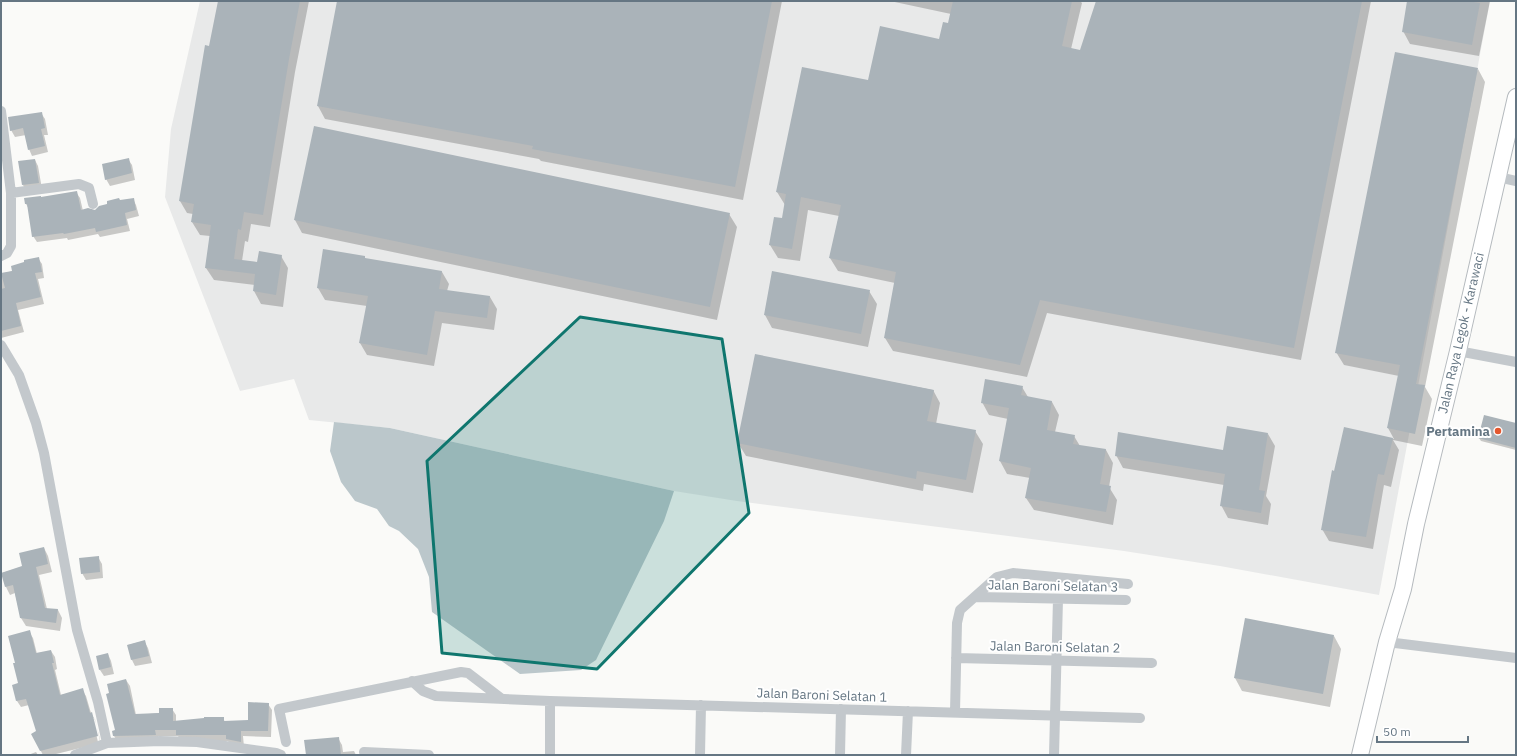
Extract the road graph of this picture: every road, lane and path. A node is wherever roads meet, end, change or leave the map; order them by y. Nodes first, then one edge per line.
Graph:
1 (1516, 97) edge
2 (1, 111) edge
3 (1498, 177) junction
4 (1516, 181) edge
5 (11, 193) junction
6 (92, 204) dead end
7 (1, 256) edge
8 (1, 345) edge
9 (1458, 351) junction
10 (1516, 362) edge
11 (1128, 584) dead end
12 (975, 598) junction
13 (1058, 599) junction
14 (1126, 600) dead end
15 (1387, 642) junction
16 (956, 658) junction
17 (1516, 658) edge
18 (1057, 660) junction
19 (1152, 663) dead end
20 (412, 681) junction
21 (502, 699) junction
22 (550, 701) junction
23 (701, 705) junction
24 (841, 709) junction
25 (908, 711) junction
26 (955, 712) junction
27 (1055, 715) junction
28 (1140, 718) dead end
29 (286, 742) dead end
30 (107, 743) junction
31 (364, 752) dead end
32 (75, 755) edge
33 (281, 755) edge
34 (429, 755) edge
35 (550, 755) edge
36 (700, 755) edge
37 (840, 755) edge
38 (906, 755) edge
39 (1054, 755) edge
40 (1360, 755) edge

1 - 3 main road, Jalan Raya Legok - Karawaci
2 - 5 street
3 - 4 street
3 - 9 main road, Jalan Raya Legok - Karawaci
5 - 6 street
5 - 7 street
8 - 30 street
9 - 10 street
9 - 15 main road, Jalan Raya Legok - Karawaci
11 - 12 street, Jalan Baroni Selatan 3
12 - 13 street, Jalan Baroni Selatan 3
12 - 16 street
13 - 14 street, Jalan Baroni Selatan 3
13 - 18 street
15 - 17 street
15 - 40 main road, Jalan Raya Legok - Karawaci
16 - 18 street, Jalan Baroni Selatan 2
16 - 26 street
18 - 19 street, Jalan Baroni Selatan 2
18 - 27 street
20 - 21 street, Jalan Baroni Selatan 1
20 - 21 street
20 - 29 street
21 - 22 street, Jalan Baroni Selatan 1
22 - 23 street, Jalan Baroni Selatan 1
22 - 35 street
23 - 24 street, Jalan Baroni Selatan 1
23 - 36 street
24 - 25 street, Jalan Baroni Selatan 1
24 - 37 street
25 - 26 street, Jalan Baroni Selatan 1
25 - 38 street
26 - 27 street, Jalan Baroni Selatan 1
27 - 28 street, Jalan Baroni Selatan 1
27 - 39 street
30 - 32 street
30 - 33 street
31 - 34 street

